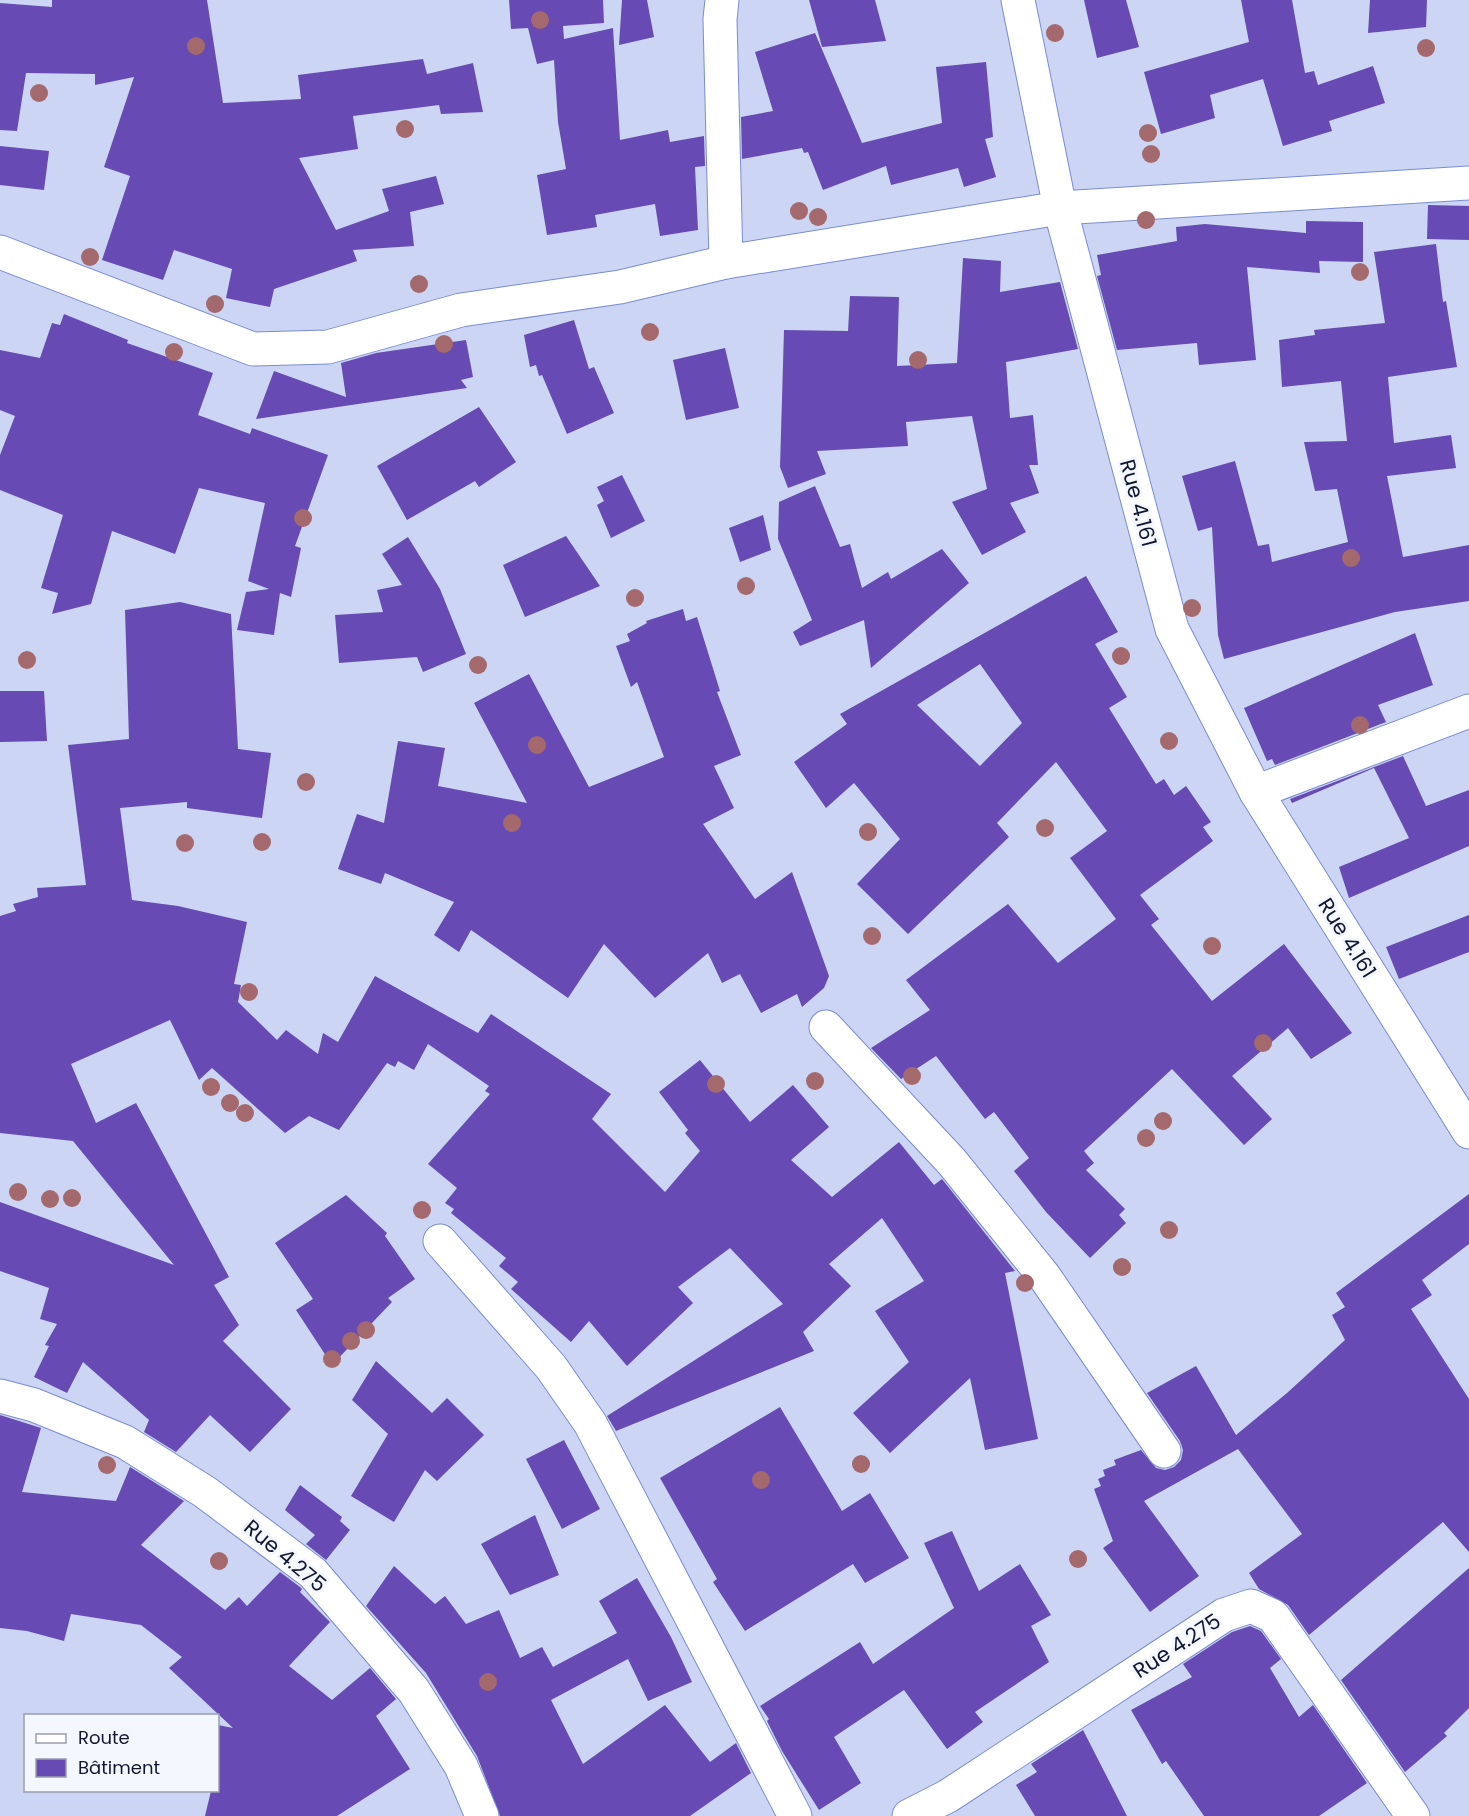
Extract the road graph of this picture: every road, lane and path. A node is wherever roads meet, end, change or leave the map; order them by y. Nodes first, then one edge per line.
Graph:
1 (722, 0) edge
2 (1018, 0) edge
3 (1469, 183) edge
4 (1060, 208) junction
5 (0, 252) edge
6 (726, 262) junction
7 (1469, 711) edge
8 (1256, 792) junction
9 (826, 1027) dead end
10 (1469, 1132) edge
11 (440, 1241) dead end
12 (0, 1396) edge
13 (1164, 1451) dead end
14 (954, 1806) edge
15 (482, 1816) edge
16 (795, 1816) edge
17 (909, 1816) edge
18 (1413, 1816) edge

1 - 6 street
2 - 4 street, Rue 4.161
3 - 4 street
4 - 6 street
4 - 8 street, Rue 4.161
5 - 6 street
7 - 8 street
8 - 10 street, Rue 4.161
9 - 13 street
11 - 16 street
12 - 15 street, Rue 4.275
14 - 17 street, Rue 4.275
14 - 18 street, Rue 4.275

